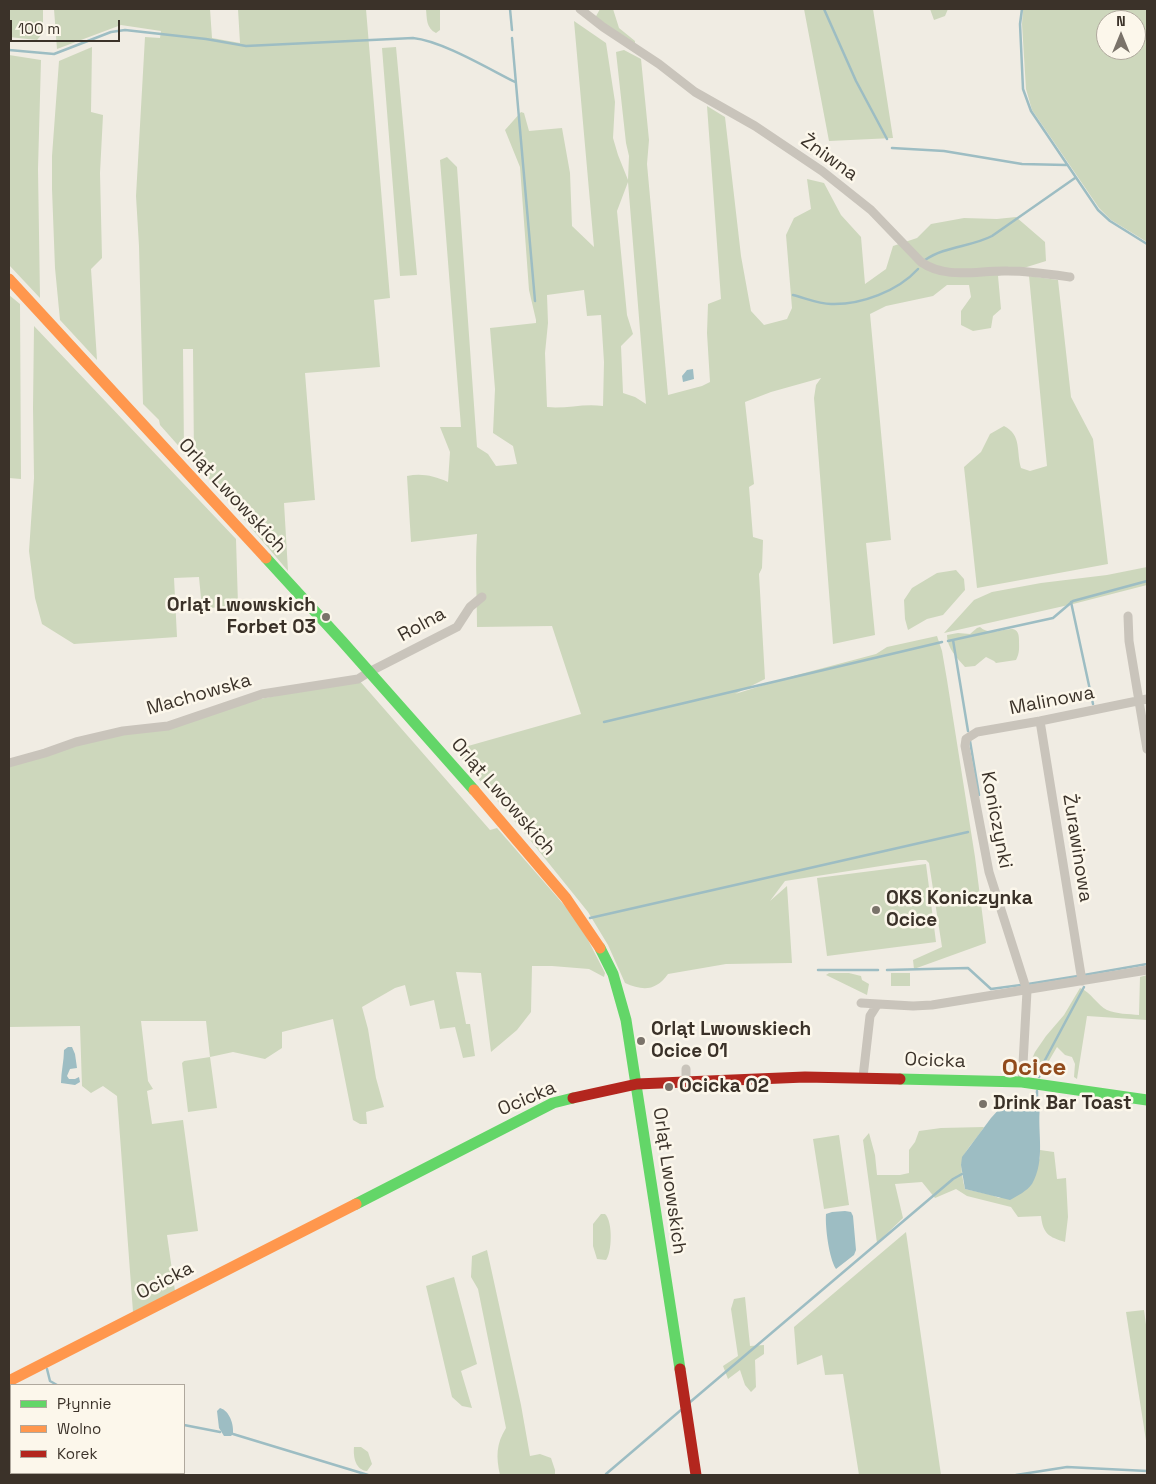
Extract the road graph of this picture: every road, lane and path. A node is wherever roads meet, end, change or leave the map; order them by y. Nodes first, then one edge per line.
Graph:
1 (580, 9) edge
2 (1070, 276) dead end
3 (9, 280) edge
4 (482, 597) dead end
5 (1128, 616) dead end
6 (369, 672) junction
7 (1143, 700) edge
8 (1040, 721) junction
9 (966, 739) joint
10 (1147, 749) edge
11 (9, 762) edge
12 (1147, 970) edge
13 (1082, 981) junction
14 (1027, 991) junction
15 (861, 1003) dead end
16 (877, 1005) junction
17 (863, 1077) junction
18 (1022, 1082) junction
19 (637, 1084) junction
20 (1147, 1100) edge
21 (9, 1381) edge
22 (696, 1475) edge

1 - 2 street, Żniwna
3 - 6 street, Orląt Lwowskich
4 - 6 street, Rolna
5 - 7 street
6 - 11 street, Machowska
6 - 19 street, Orląt Lwowskich
7 - 8 street, Malinowa
7 - 10 street
8 - 9 street, Malinowa
8 - 13 street, Żurawinowa
9 - 14 street, Koniczynki
12 - 13 street
13 - 14 street
14 - 16 street
14 - 18 street, Koniczynki
15 - 16 street
16 - 17 street
17 - 18 street, Ocicka
17 - 19 street, Ocicka
18 - 20 street, Ocicka
19 - 21 street, Ocicka
19 - 22 street, Orląt Lwowskich

